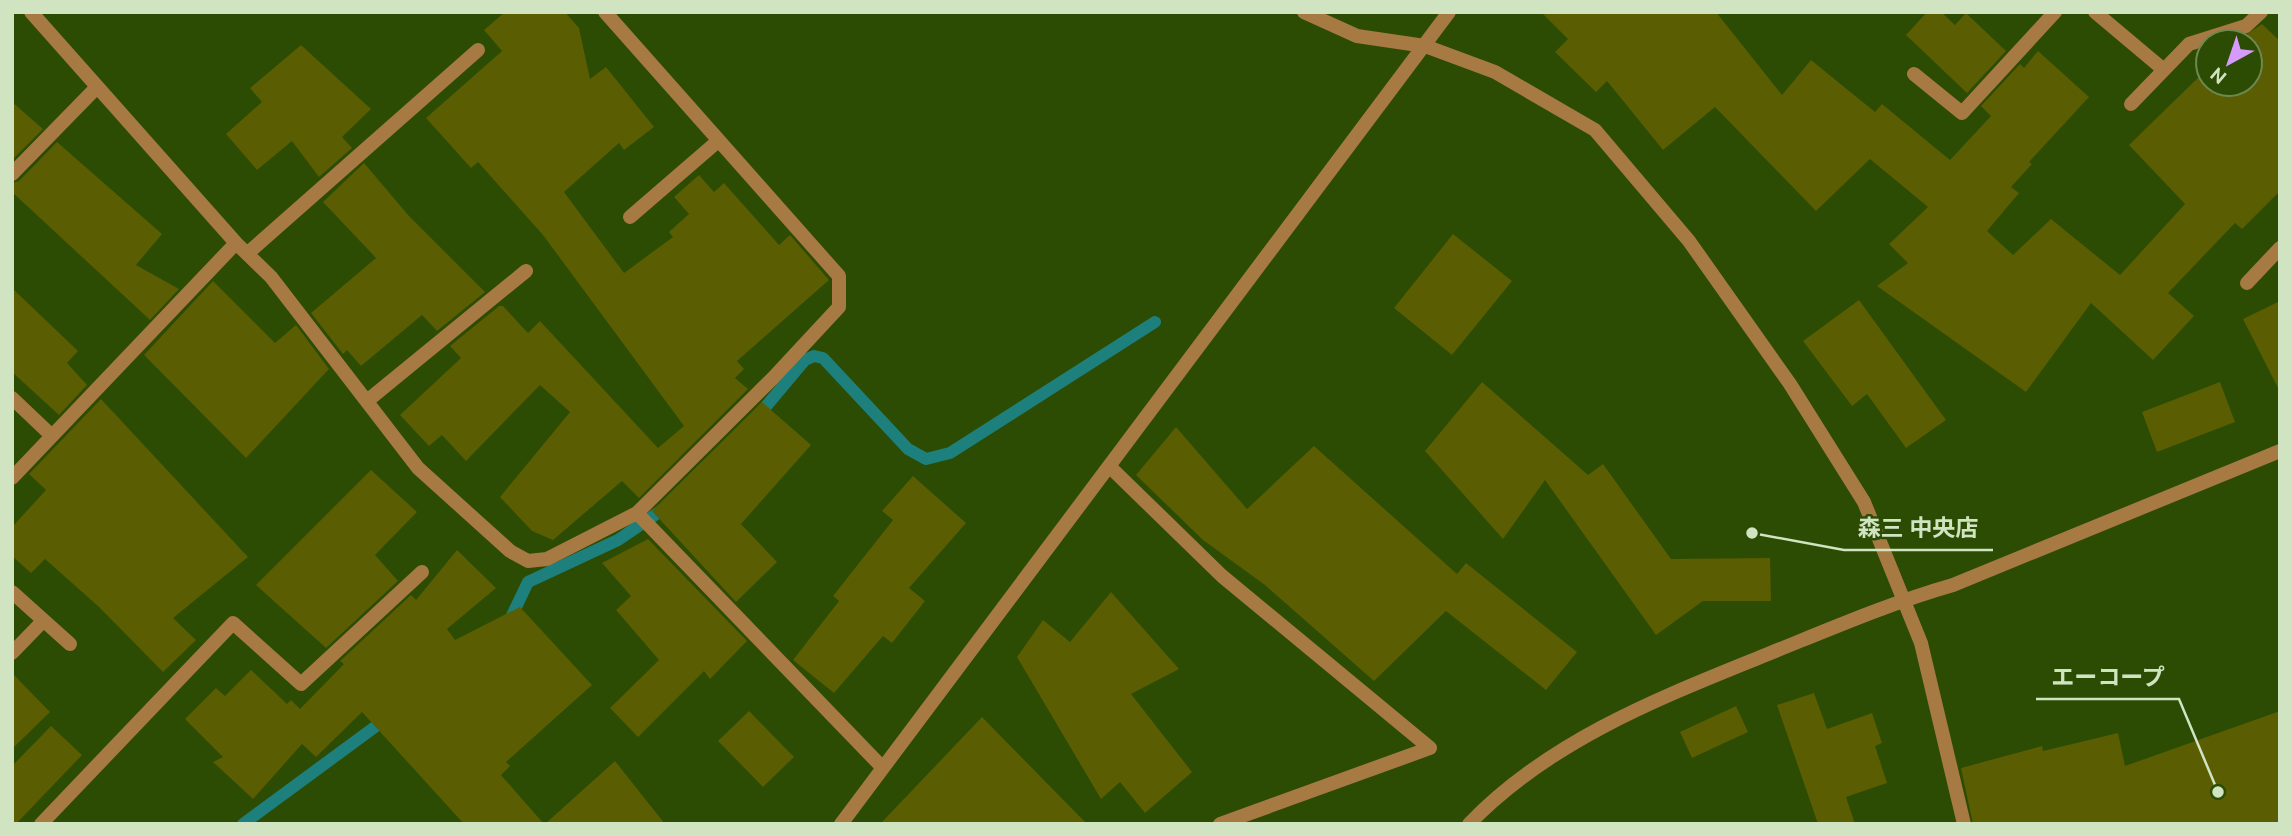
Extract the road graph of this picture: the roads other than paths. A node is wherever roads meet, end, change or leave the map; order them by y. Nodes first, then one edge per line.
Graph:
1 (31, 12) edge
2 (605, 12) edge
3 (1304, 12) edge
4 (1449, 12) edge
5 (2055, 12) edge
6 (2095, 12) edge
7 (2261, 12) edge
8 (1425, 46) junction
9 (478, 50) dead end
10 (2164, 70) junction
11 (1914, 74) dead end
12 (96, 88) junction
13 (2131, 104) dead end
14 (718, 141) junction
15 (12, 174) edge
16 (630, 217) dead end
17 (236, 243) junction
18 (2280, 247) edge
19 (248, 253) junction
20 (526, 271) dead end
21 (2247, 283) dead end
22 (12, 398) edge
23 (367, 401) junction
24 (52, 436) junction
25 (2280, 451) edge
26 (1110, 467) junction
27 (12, 478) edge
28 (643, 519) junction
29 (422, 572) dead end
30 (12, 592) edge
31 (1902, 600) junction
32 (43, 621) junction
33 (70, 644) dead end
34 (12, 653) edge
35 (882, 767) junction
36 (848, 821) edge
37 (41, 824) edge
38 (1220, 824) edge
39 (1469, 824) edge
40 (1964, 824) edge

1 - 12 street
2 - 14 street
3 - 8 street
4 - 8 street
5 - 11 street
6 - 10 street
7 - 10 street
8 - 26 street
8 - 31 street
9 - 19 street
10 - 13 street
12 - 15 street
12 - 17 street
14 - 16 street
14 - 28 street
17 - 19 street
17 - 24 street
18 - 21 street
19 - 23 street
20 - 23 street
22 - 24 street
23 - 28 street
24 - 27 street
25 - 31 street
26 - 35 street
26 - 38 street
28 - 35 street
29 - 37 street
30 - 32 street
31 - 39 street
31 - 40 street
32 - 33 street
32 - 34 street
35 - 36 street

